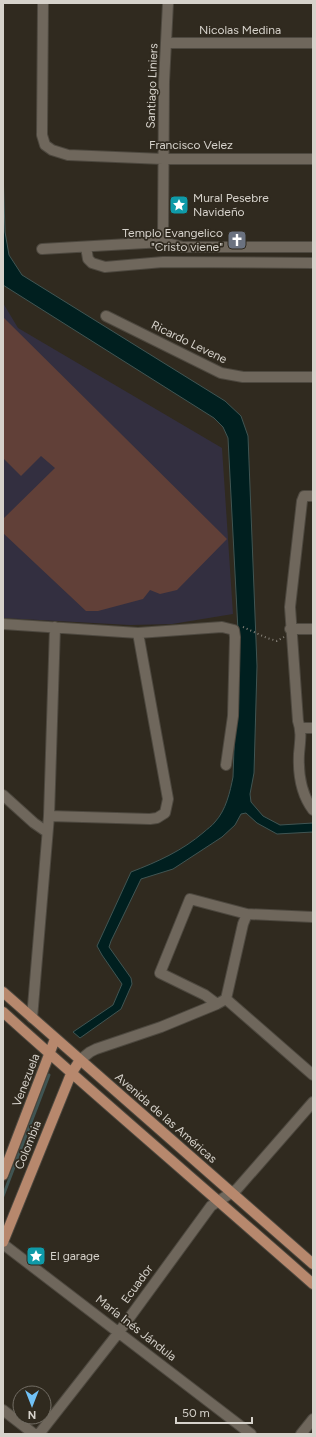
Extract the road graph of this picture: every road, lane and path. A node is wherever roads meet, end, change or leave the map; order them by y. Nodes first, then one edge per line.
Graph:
1 (43, 3) edge
2 (168, 3) edge
3 (167, 43) junction
4 (313, 43) edge
5 (163, 159) junction
6 (313, 159) edge
7 (163, 242) junction
8 (86, 247) junction
9 (313, 248) edge
10 (42, 249) dead end
11 (313, 263) edge
12 (106, 316) dead end
13 (313, 377) edge
14 (308, 496) edge
15 (3, 624) edge
16 (240, 626) dead end
17 (55, 627) junction
18 (313, 629) edge
19 (291, 631) junction
20 (138, 633) junction
21 (301, 728) junction
22 (313, 728) edge
23 (226, 765) dead end
24 (3, 796) edge
25 (313, 810) edge
26 (49, 816) junction
27 (48, 832) junction
28 (247, 914) junction
29 (313, 917) edge
30 (3, 992) edge
31 (221, 1002) junction
32 (3, 1012) edge
33 (32, 1018) junction
34 (56, 1039) junction
35 (50, 1055) junction
36 (80, 1060) junction
37 (71, 1074) junction
38 (313, 1075) edge
39 (313, 1102) edge
40 (3, 1175) edge
41 (232, 1193) junction
42 (219, 1201) junction
43 (3, 1243) edge
44 (313, 1264) edge
45 (313, 1284) edge
46 (119, 1332) junction
47 (3, 1410) edge
48 (313, 1419) edge
49 (34, 1434) edge
50 (38, 1434) edge
51 (251, 1434) edge
52 (301, 1434) edge

1 - 5 street, Francisco Velez
2 - 3 street, Santiago Liniers
3 - 4 street, Nicolas Medina
3 - 5 street, Santiago Liniers
5 - 6 street, Francisco Velez
5 - 7 street, Santiago Liniers
7 - 8 street
7 - 9 street
8 - 10 street
8 - 11 street
12 - 13 street, Ricardo Levene
14 - 19 street
15 - 17 street
16 - 19 path
17 - 20 street
17 - 26 street
18 - 19 street
19 - 21 street
20 - 23 street
20 - 26 street
21 - 22 street
21 - 25 street
24 - 27 street
26 - 27 street
27 - 33 street
28 - 29 street
28 - 31 street
28 - 31 street
30 - 33 main road, Avenida de las Américas
31 - 36 street
31 - 38 street
32 - 35 main road
33 - 34 main road, Avenida de las Américas
34 - 35 main road, Venezuela
34 - 36 main road, Avenida de las Américas
35 - 37 main road
35 - 40 main road, Venezuela
36 - 37 main road, Colombia
36 - 41 main road, Avenida de las Américas
37 - 42 main road
37 - 43 main road, Colombia
39 - 41 street, Ecuador
41 - 42 street, Ecuador
41 - 44 main road, Avenida de las Américas
42 - 45 main road
42 - 46 street, Ecuador
43 - 46 street, María Inés Jándula
46 - 50 street, Ecuador
46 - 51 street, María Inés Jándula
47 - 49 street
48 - 52 street

